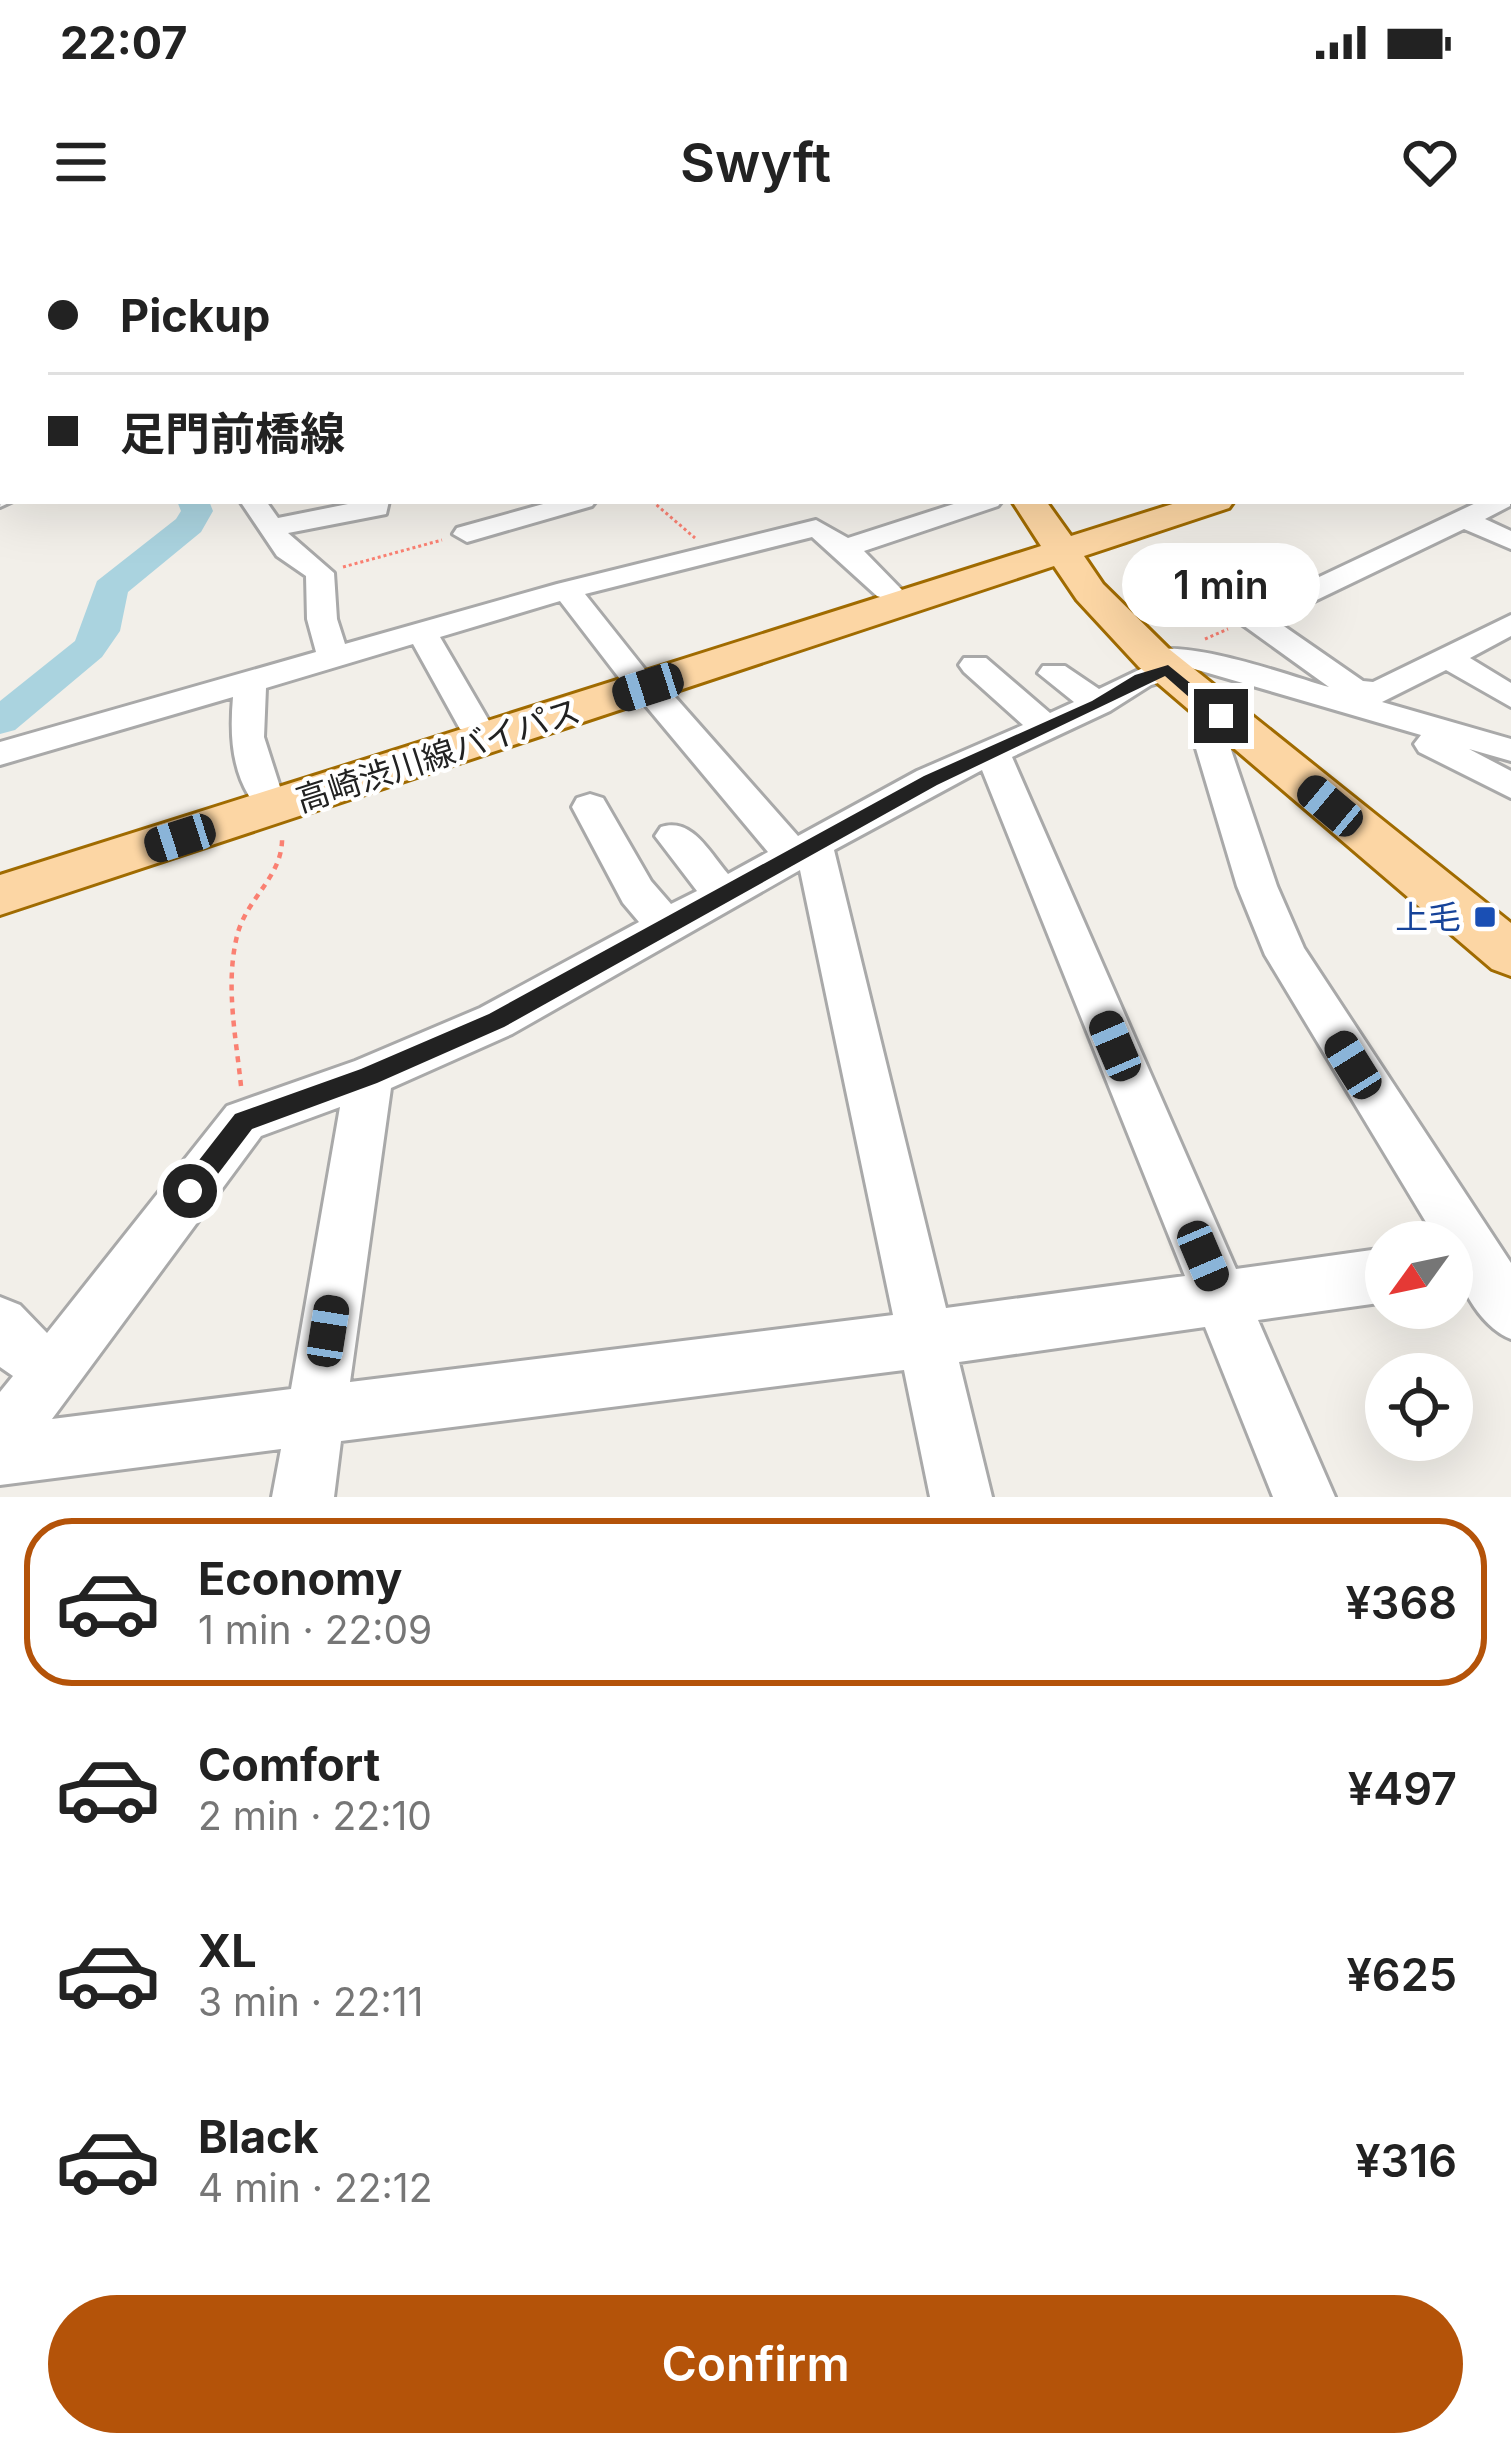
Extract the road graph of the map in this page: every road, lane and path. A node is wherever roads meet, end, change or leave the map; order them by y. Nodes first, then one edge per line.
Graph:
1 (257, 504) edge
2 (376, 504) edge
3 (573, 504) edge
4 (656, 504) edge
5 (979, 504) edge
6 (1149, 504) edge
7 (1200, 504) edge
8 (1495, 504) edge
9 (1466, 520) junction
10 (275, 526) junction
11 (1048, 530) edge
12 (467, 533) joint
13 (1511, 541) edge
14 (844, 548) junction
15 (714, 553) junction
16 (320, 573) junction
17 (567, 590) junction
18 (887, 590) junction
19 (1254, 619) junction
20 (1511, 624) edge
21 (422, 632) junction
22 (1203, 640) dead end
23 (1449, 658) junction
24 (334, 660) junction
25 (1161, 664) junction
26 (975, 665) dead end
27 (1054, 673) dead end
28 (639, 679) junction
29 (250, 685) junction
30 (1511, 697) edge
31 (1098, 704) junction
32 (1221, 716) junction
33 (1405, 719) junction
34 (472, 721) junction
35 (1046, 727) junction
36 (1511, 750) edge
37 (992, 751) junction
38 (0, 754) edge
39 (1511, 786) edge
40 (266, 798) junction
41 (590, 807) dead end
42 (674, 836) dead end
43 (804, 850) junction
44 (0, 869) edge
45 (723, 895) junction
46 (0, 896) edge
47 (667, 927) junction
48 (1511, 954) edge
49 (369, 1076) junction
50 (244, 1121) junction
51 (1440, 1221) edge
52 (1473, 1272) edge
53 (1365, 1278) edge
54 (1220, 1298) junction
55 (1511, 1312) edge
56 (0, 1325) edge
57 (926, 1340) junction
58 (57, 1365) junction
59 (315, 1416) junction
60 (0, 1439) edge
61 (0, 1455) edge
62 (303, 1497) edge
63 (962, 1497) edge
64 (1304, 1497) edge

1 - 10 street
2 - 10 street
3 - 12 street
4 - 15 path
5 - 14 street
6 - 11 main road, 高崎渋川線バイパス
7 - 11 main road, 高崎渋川線バイパス
8 - 9 street
9 - 13 street
9 - 19 street
10 - 16 street
11 - 18 main road, 高崎渋川線バイパス
11 - 25 main road
11 - 28 main road, 高崎渋川線バイパス
12 - 16 path
14 - 15 street
14 - 18 street
15 - 17 street
16 - 24 street
17 - 21 street
17 - 28 street
18 - 28 main road, 高崎渋川線バイパス
19 - 22 path
19 - 23 street
20 - 23 street
21 - 24 street
21 - 34 street
23 - 30 street
24 - 29 street
25 - 31 street
25 - 32 main road
25 - 33 street
26 - 35 street
27 - 31 street
28 - 34 main road, 高崎渋川線バイパス
28 - 40 main road, 高崎渋川線バイパス
28 - 43 street
29 - 38 street
29 - 40 street
31 - 35 street
32 - 48 main road
32 - 51 street
33 - 36 street
33 - 39 street
34 - 40 main road, 高崎渋川線バイパス
35 - 37 street
37 - 43 street
37 - 54 street
40 - 44 main road, 高崎渋川線バイパス
40 - 46 main road, 高崎渋川線バイパス
40 - 50 path
41 - 47 street
42 - 45 street
43 - 45 street
43 - 57 street
45 - 47 street
47 - 49 street
49 - 50 street
49 - 59 street
50 - 58 street
52 - 55 street
53 - 54 street
54 - 57 street
54 - 64 street
56 - 58 street
57 - 59 street
57 - 63 street
58 - 60 street
59 - 61 street
59 - 62 street

